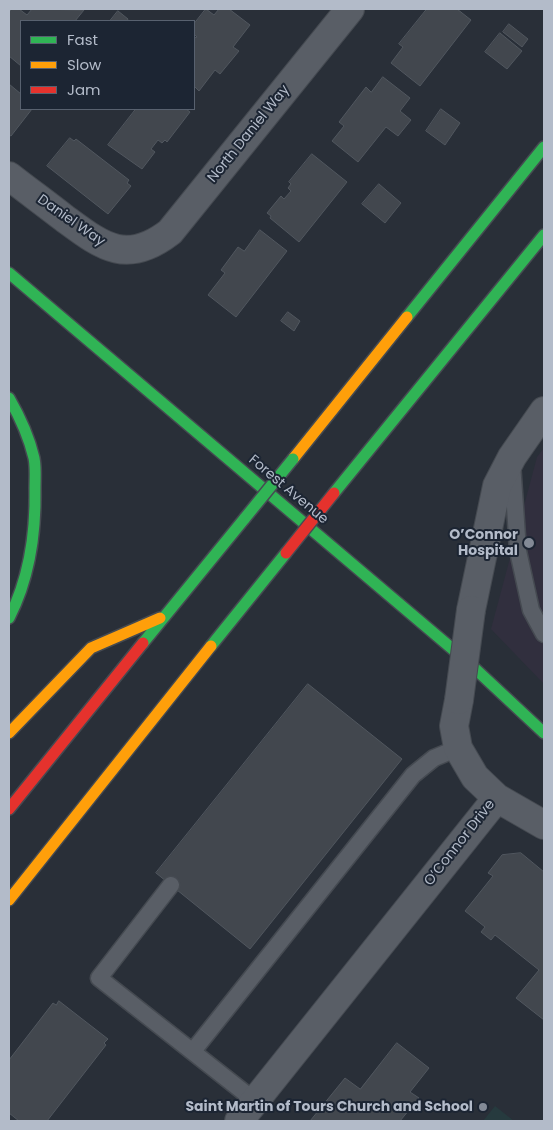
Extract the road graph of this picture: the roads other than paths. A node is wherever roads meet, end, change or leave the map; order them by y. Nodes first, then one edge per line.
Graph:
1 (350, 9) edge
2 (544, 147) edge
3 (9, 176) edge
4 (544, 235) edge
5 (140, 248) joint
6 (9, 273) edge
7 (9, 398) edge
8 (544, 411) edge
9 (512, 457) junction
10 (164, 617) junction
11 (9, 618) edge
12 (544, 634) edge
13 (9, 733) edge
14 (544, 733) edge
15 (458, 748) junction
16 (497, 798) junction
17 (9, 809) edge
18 (544, 824) edge
19 (171, 885) dead end
20 (9, 900) edge
21 (194, 1051) junction
22 (247, 1111) edge

1 - 5 street, North Daniel Way
2 - 10 main road, bridge
3 - 5 street, Daniel Way
4 - 20 main road, bridge
6 - 14 main road, Forest Avenue
7 - 11 main road
8 - 9 street, O’Connor Drive
9 - 12 lane
9 - 15 street, O’Connor Drive, bridge
10 - 13 main road
10 - 17 main road
15 - 16 street, O’Connor Drive
15 - 21 lane
16 - 18 street
16 - 22 street, O’Connor Drive
19 - 21 lane
21 - 22 lane

